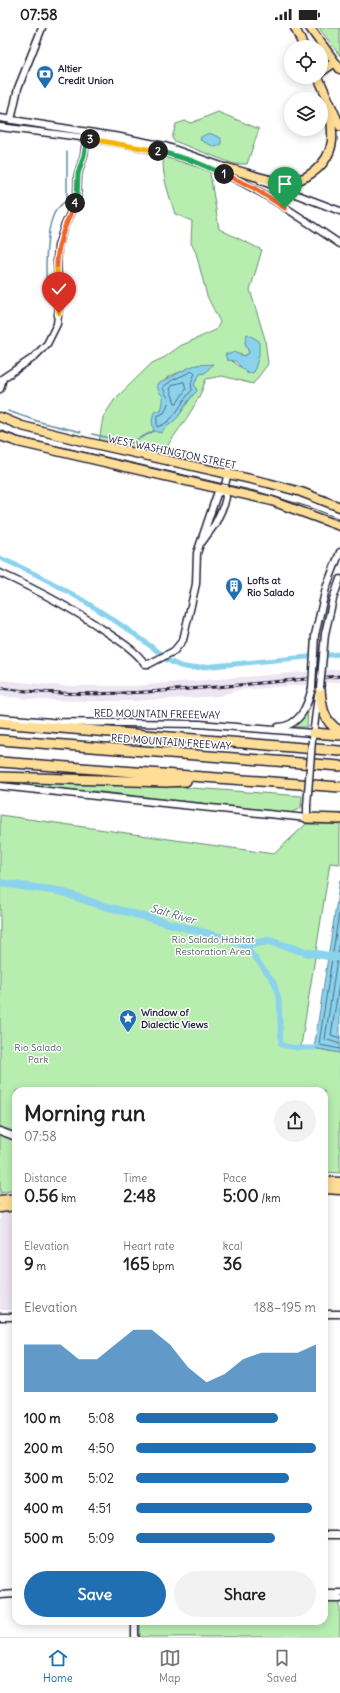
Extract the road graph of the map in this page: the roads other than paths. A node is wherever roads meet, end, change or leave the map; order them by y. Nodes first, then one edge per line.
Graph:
1 (42, 28) edge
2 (295, 28) edge
3 (310, 28) edge
4 (301, 40) edge
5 (335, 62) junction
6 (328, 67) edge
7 (340, 69) edge
8 (328, 101) joint
9 (0, 118) edge
10 (11, 120) junction
11 (340, 126) edge
12 (0, 127) edge
13 (87, 135) junction
14 (227, 168) junction
15 (340, 211) edge
16 (340, 244) edge
17 (1, 379) edge
18 (0, 389) edge
19 (0, 417) edge
20 (0, 436) edge
21 (228, 470) junction
22 (224, 490) junction
23 (340, 507) edge
24 (340, 526) edge
25 (200, 544) junction
26 (340, 552) edge
27 (0, 573) edge
28 (340, 579) edge
29 (316, 688) junction
30 (0, 718) edge
31 (0, 723) edge
32 (240, 726) junction
33 (340, 731) edge
34 (340, 735) edge
35 (313, 736) junction
36 (0, 740) edge
37 (340, 752) edge
38 (0, 762) edge
39 (340, 766) edge
40 (0, 777) edge
41 (218, 778) junction
42 (0, 786) edge
43 (340, 787) edge
44 (306, 818) junction
45 (340, 819) edge
46 (0, 1131) edge
47 (12, 1135) edge
48 (328, 1181) edge
49 (340, 1182) edge
50 (328, 1189) edge
51 (340, 1190) edge
52 (12, 1198) edge
53 (0, 1200) edge
54 (12, 1206) edge
55 (0, 1208) edge
56 (328, 1314) edge
57 (340, 1314) edge
58 (0, 1317) edge
59 (12, 1317) edge
60 (328, 1535) edge
61 (340, 1536) edge
62 (328, 1593) edge
63 (340, 1593) edge
64 (0, 1595) edge
65 (12, 1595) edge
66 (328, 1599) edge
67 (340, 1599) edge
68 (135, 1625) edge
69 (135, 1637) edge

1 - 10 street
2 - 4 main road
3 - 5 main road
5 - 6 main road
5 - 7 main road
8 - 11 main road
8 - 14 main road
9 - 10 street
10 - 13 street
12 - 13 street
13 - 14 street
13 - 16 street
13 - 17 street
14 - 15 street
17 - 18 street
19 - 21 main road, WEST WASHINGTON STREET
20 - 22 main road
21 - 22 street
21 - 23 main road, WEST WASHINGTON STREET
22 - 24 main road
22 - 25 street
22 - 25 street
25 - 27 street
26 - 29 street, bridge
28 - 29 street, bridge
29 - 32 street
29 - 33 highway
29 - 35 street
30 - 32 street, RED MOUNTAIN FREEEWAY
31 - 37 highway
32 - 35 street, RED MOUNTAIN FREEEWAY
34 - 35 highway
35 - 44 street, bridge
36 - 39 highway, RED MOUNTAIN FREEWAY
38 - 41 highway
40 - 41 highway
41 - 43 highway
42 - 44 street
44 - 45 highway
46 - 47 street
48 - 49 main road
50 - 51 main road
52 - 53 main road
54 - 55 main road
56 - 57 street
58 - 59 street
60 - 61 street
62 - 63 street
64 - 65 street
66 - 67 street
68 - 69 street

